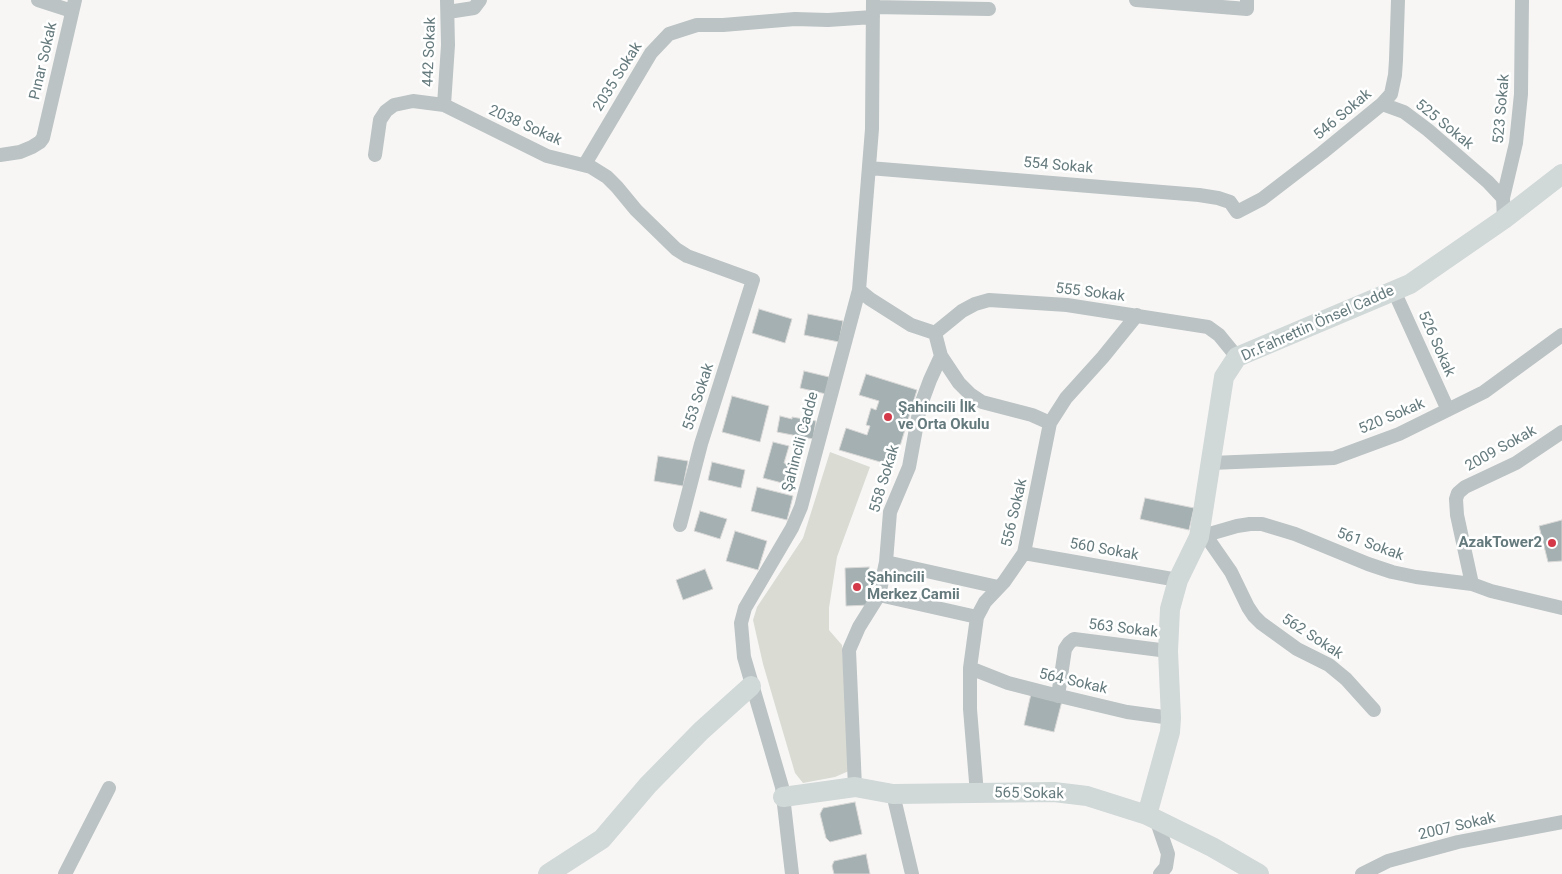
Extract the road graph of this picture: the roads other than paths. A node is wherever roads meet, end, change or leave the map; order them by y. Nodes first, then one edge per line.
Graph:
1 (38, 0) edge
2 (480, 0) edge
3 (1136, 0) edge
4 (1398, 0) edge
5 (1522, 0) edge
6 (1247, 4) edge
7 (74, 6) edge
8 (447, 6) edge
9 (873, 8) edge
10 (989, 10) dead end
11 (1382, 104) junction
12 (444, 105) junction
13 (0, 155) edge
14 (375, 155) dead end
15 (585, 164) junction
16 (870, 168) junction
17 (1562, 174) edge
18 (1503, 198) junction
19 (1237, 212) joint
20 (1504, 219) junction
21 (753, 280) joint
22 (859, 290) junction
23 (1394, 291) junction
24 (1137, 315) junction
25 (935, 333) junction
26 (1562, 335) edge
27 (941, 356) junction
28 (1237, 357) junction
29 (1448, 410) junction
30 (1050, 422) junction
31 (1562, 432) edge
32 (1212, 463) junction
33 (680, 525) dead end
34 (1202, 537) junction
35 (1024, 552) junction
36 (886, 562) junction
37 (1178, 580) junction
38 (1472, 584) junction
39 (998, 587) junction
40 (879, 595) junction
41 (1562, 608) edge
42 (977, 617) junction
43 (1168, 651) junction
44 (970, 668) junction
45 (751, 686) junction
46 (1058, 696) junction
47 (1374, 710) dead end
48 (1171, 718) junction
49 (855, 787) junction
50 (109, 788) dead end
51 (892, 794) junction
52 (977, 794) junction
53 (783, 797) junction
54 (1152, 817) junction
55 (1562, 822) edge
56 (65, 874) edge
57 (548, 874) edge
58 (792, 874) edge
59 (912, 874) edge
60 (1160, 874) edge
61 (1259, 874) edge
62 (1362, 874) edge

1 - 7 street
2 - 8 street
3 - 6 street
4 - 11 street, 546 Sokak
5 - 18 street, 523 Sokak
7 - 13 street, Pınar Sokak
8 - 12 street, 442 Sokak
9 - 10 street, 2035 Sokak
9 - 15 street, 2035 Sokak
9 - 16 street, Şahincili Cadde
11 - 18 street, 525 Sokak
11 - 19 street, 546 Sokak
12 - 14 street, 2038 Sokak
12 - 15 street, 2038 Sokak
15 - 21 street, 2038 Sokak
16 - 19 street, 554 Sokak
16 - 22 street, Şahincili Cadde
17 - 20 street, Dr.Fahrettin Önsel Cadde
18 - 20 street, 523 Sokak
20 - 23 street, Dr.Fahrettin Önsel Cadde
21 - 33 street, 553 Sokak
22 - 25 street
22 - 45 street, Şahincili Cadde
23 - 28 street, Dr.Fahrettin Önsel Cadde
23 - 29 street, 526 Sokak
24 - 25 street, 555 Sokak
24 - 28 street, 555 Sokak
24 - 30 street, 556 Sokak
25 - 27 street
26 - 29 street, 520 Sokak
27 - 30 street
27 - 36 street, 558 Sokak
28 - 32 street, Dr.Fahrettin Önsel Cadde
29 - 32 street, 520 Sokak
30 - 35 street, 556 Sokak
31 - 38 street, 2009 Sokak
32 - 34 street, Dr.Fahrettin Önsel Cadde
34 - 37 street, Dr.Fahrettin Önsel Cadde
34 - 38 street, 561 Sokak
34 - 47 street, 562 Sokak
35 - 37 street, 560 Sokak
35 - 39 street, 556 Sokak
36 - 39 street
36 - 40 street, 558 Sokak
37 - 43 street, Dr.Fahrettin Önsel Cadde
38 - 41 street, 561 Sokak
39 - 42 street, 556 Sokak
40 - 42 street
40 - 49 street, 558 Sokak
42 - 44 street, 556 Sokak
43 - 46 street, 563 Sokak
43 - 48 street, Dr.Fahrettin Önsel Cadde
44 - 46 street, 564 Sokak
44 - 52 street, 556 Sokak
45 - 53 street, Şahincili Cadde
45 - 57 street
46 - 48 street, 564 Sokak
48 - 54 street, Dr.Fahrettin Önsel Cadde
49 - 51 street, 565 Sokak
49 - 53 street, 565 Sokak
50 - 56 street
51 - 52 street, 565 Sokak
51 - 59 street
52 - 54 street, 565 Sokak
53 - 58 street, Şahincili Cadde
54 - 60 street
54 - 61 street, 565 Sokak
55 - 62 street, 2007 Sokak

